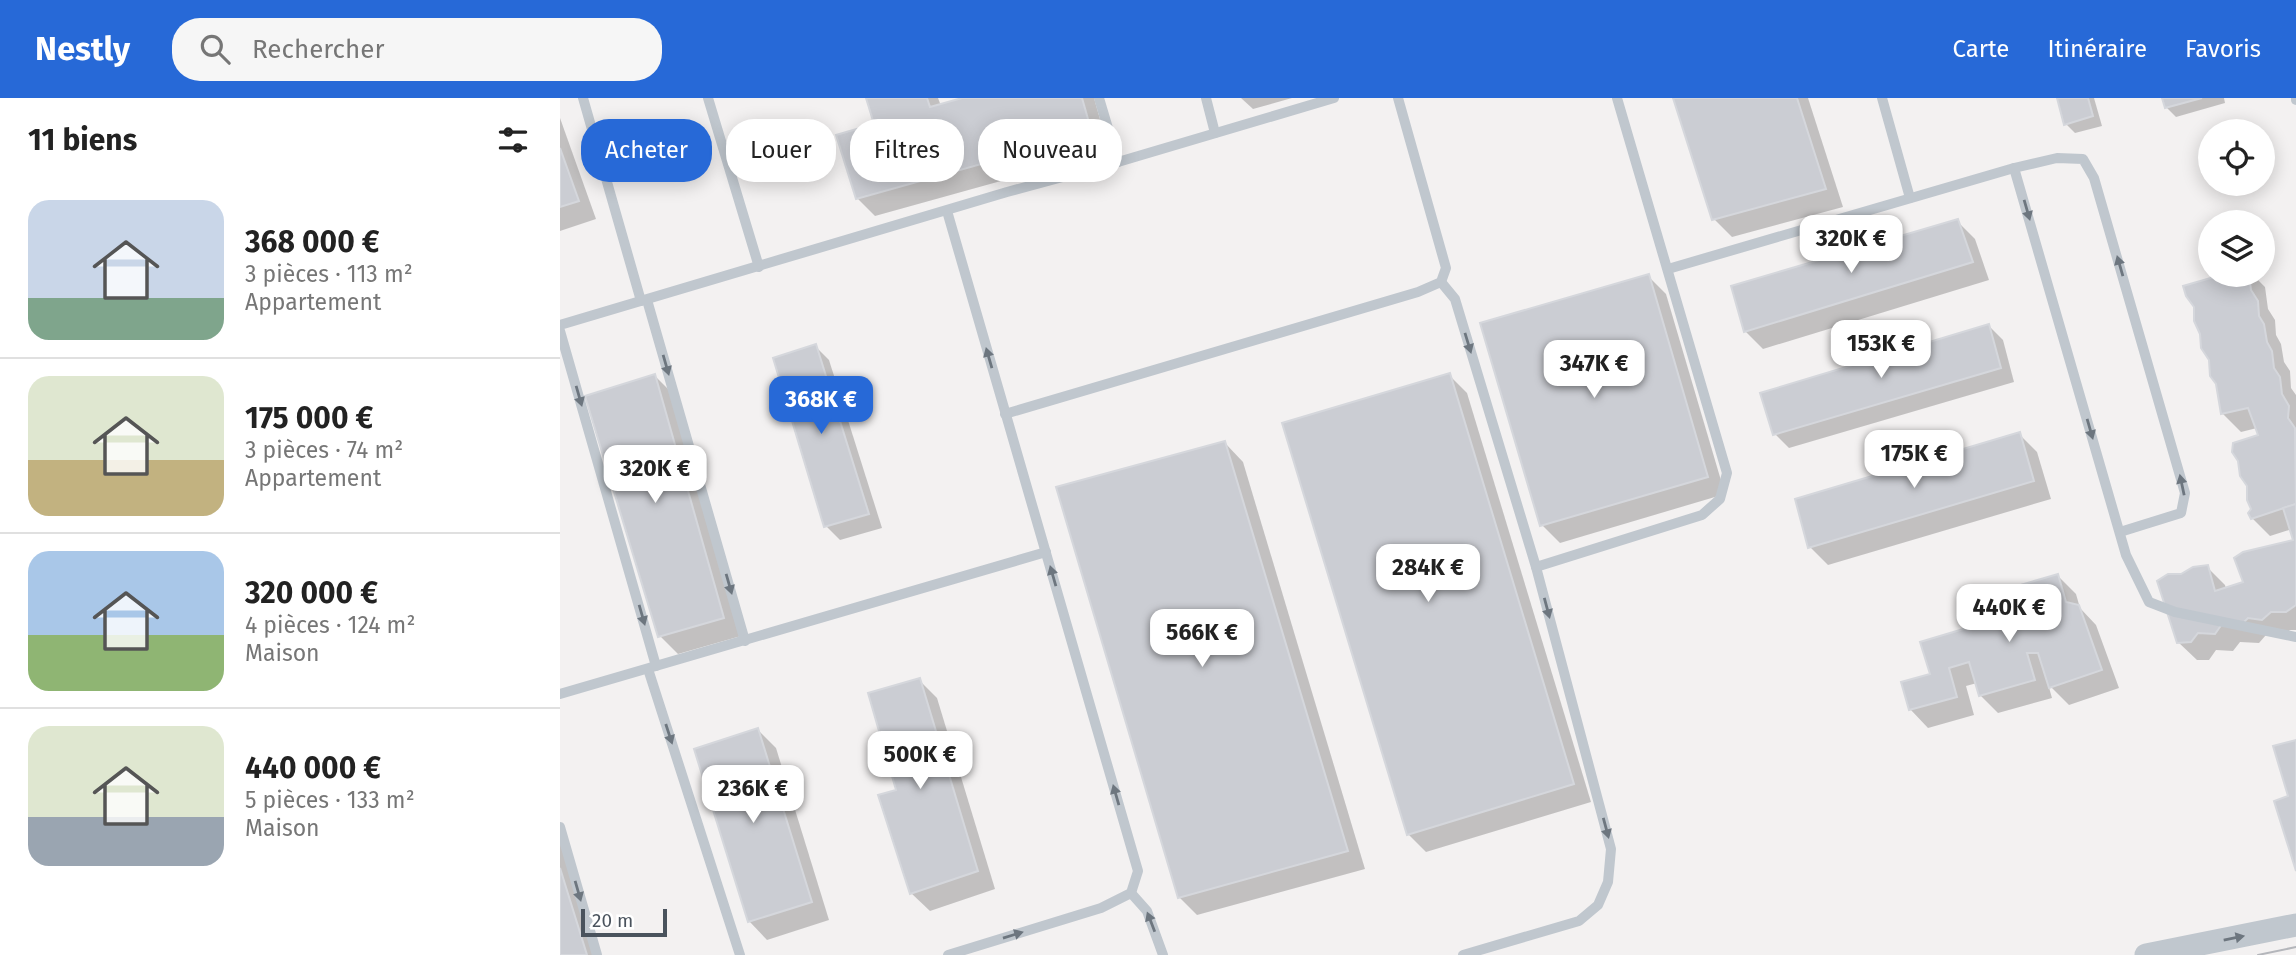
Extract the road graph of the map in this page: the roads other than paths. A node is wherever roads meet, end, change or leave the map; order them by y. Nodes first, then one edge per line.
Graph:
1 (583, 98) edge
2 (708, 98) edge
3 (1099, 98) edge
4 (1206, 98) edge
5 (1334, 98) edge
6 (1398, 98) edge
7 (1617, 98) edge
8 (1882, 98) edge
9 (1105, 119) edge
10 (1215, 133) junction
11 (1122, 161) edge
12 (2014, 168) junction
13 (1044, 182) edge
14 (1910, 198) junction
15 (947, 211) junction
16 (759, 267) junction
17 (1668, 269) junction
18 (1441, 282) junction
19 (644, 301) junction
20 (560, 325) edge
21 (560, 331) edge
22 (1005, 414) junction
23 (2120, 533) junction
24 (1046, 552) junction
25 (1536, 567) junction
26 (2296, 638) edge
27 (745, 641) junction
28 (652, 667) junction
29 (560, 694) edge
30 (560, 827) edge
31 (1131, 893) junction
32 (2296, 925) edge
33 (597, 955) edge
34 (740, 955) edge
35 (948, 955) edge
36 (1163, 955) edge
37 (1463, 955) edge
38 (2146, 955) edge

1 - 19 lane
2 - 16 lane
3 - 9 lane
4 - 10 lane
5 - 10 lane
6 - 18 lane
7 - 17 lane
8 - 14 lane
10 - 11 lane
12 - 14 lane
12 -> 23 lane
23 -> 12 lane
13 - 15 lane
14 - 17 lane
15 - 16 lane
22 -> 15 lane
16 - 19 lane
17 - 25 lane
18 - 22 lane
18 -> 25 lane
19 - 20 lane
19 -> 27 lane
21 -> 28 lane
22 - 24 lane
23 - 26 lane
24 - 27 lane
31 -> 24 lane
25 -> 37 lane
27 - 28 lane
28 - 29 lane
28 -> 34 lane
30 -> 33 lane
35 -> 31 lane
36 -> 31 lane
38 -> 32 street

